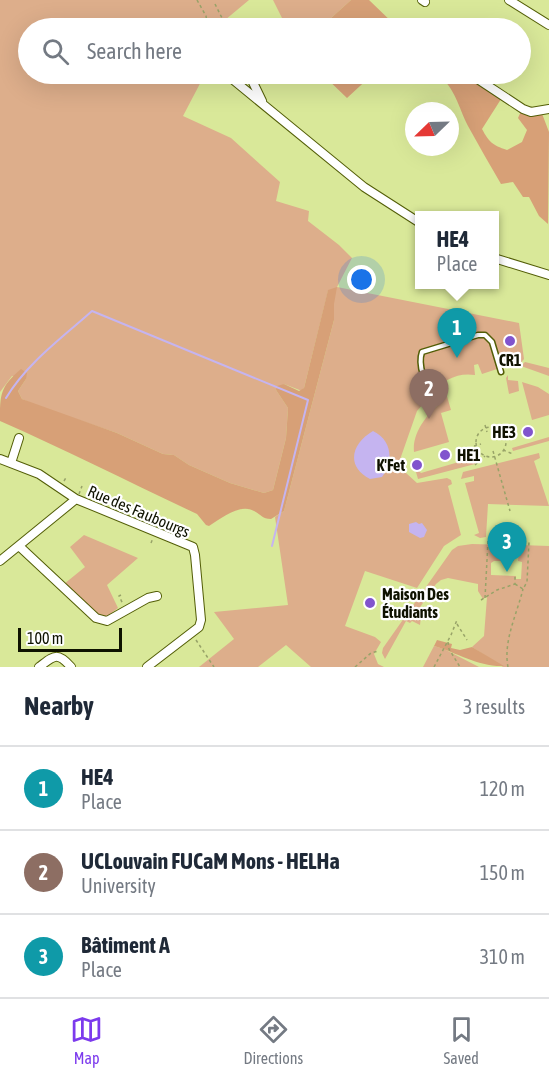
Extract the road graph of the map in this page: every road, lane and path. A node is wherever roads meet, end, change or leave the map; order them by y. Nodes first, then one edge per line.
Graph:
1 (196, 0) edge
2 (509, 0) edge
3 (215, 4) dead end
4 (206, 18) edge
5 (222, 18) edge
6 (549, 25) edge
7 (238, 84) edge
8 (254, 84) edge
9 (485, 84) edge
10 (264, 105) junction
11 (549, 109) edge
12 (415, 220) edge
13 (499, 259) edge
14 (549, 275) edge
15 (501, 372) dead end
16 (433, 397) dead end
17 (486, 426) junction
18 (487, 432) dead end
19 (507, 437) junction
20 (19, 438) dead end
21 (500, 439) dead end
22 (481, 444) dead end
23 (475, 446) junction
24 (503, 450) junction
25 (493, 451) dead end
26 (513, 454) dead end
27 (485, 456) junction
28 (494, 457) junction
29 (0, 459) edge
30 (10, 463) junction
31 (475, 465) dead end
32 (76, 499) junction
33 (510, 512) dead end
34 (166, 517) dead end
35 (160, 534) junction
36 (488, 541) dead end
37 (529, 542) dead end
38 (19, 546) junction
39 (0, 561) edge
40 (515, 576) dead end
41 (514, 584) junction
42 (523, 589) junction
43 (120, 595) dead end
44 (157, 596) dead end
45 (485, 598) junction
46 (481, 600) dead end
47 (127, 611) junction
48 (457, 620) dead end
49 (456, 624) junction
50 (192, 634) junction
51 (467, 640) dead end
52 (448, 641) junction
53 (378, 651) dead end
54 (39, 667) edge
55 (71, 667) edge
56 (147, 667) edge
57 (214, 667) edge
58 (355, 667) edge
59 (434, 667) edge
60 (460, 667) edge
61 (508, 667) edge

1 - 4 path
2 - 6 street
3 - 5 path
7 - 10 street
8 - 10 street
9 - 11 street
10 - 12 street
13 - 14 street
15 - 16 lane
17 - 18 path
17 - 19 path
17 - 23 path
19 - 21 path
19 - 24 path
20 - 30 street
22 - 23 path
23 - 27 path
24 - 26 path
24 - 28 path
25 - 28 path
27 - 28 path
27 - 31 path
28 - 33 path
29 - 30 street, Rue des Faubourgs
30 - 32 street, Rue des Faubourgs
32 - 35 street, Rue des Faubourgs
32 - 38 street, Rue des Faubourgs
34 - 35 path
35 - 50 street, Rue des Faubourgs
36 - 45 path
37 - 42 path
38 - 39 street, Rue des Faubourgs
38 - 47 street
40 - 41 path
41 - 42 path
41 - 45 path
42 - 61 path
43 - 47 path
44 - 47 street
45 - 46 path
48 - 49 path
49 - 51 path
49 - 52 path
50 - 56 street
50 - 57 path
52 - 59 path
52 - 60 path
53 - 58 path
54 - 55 street

